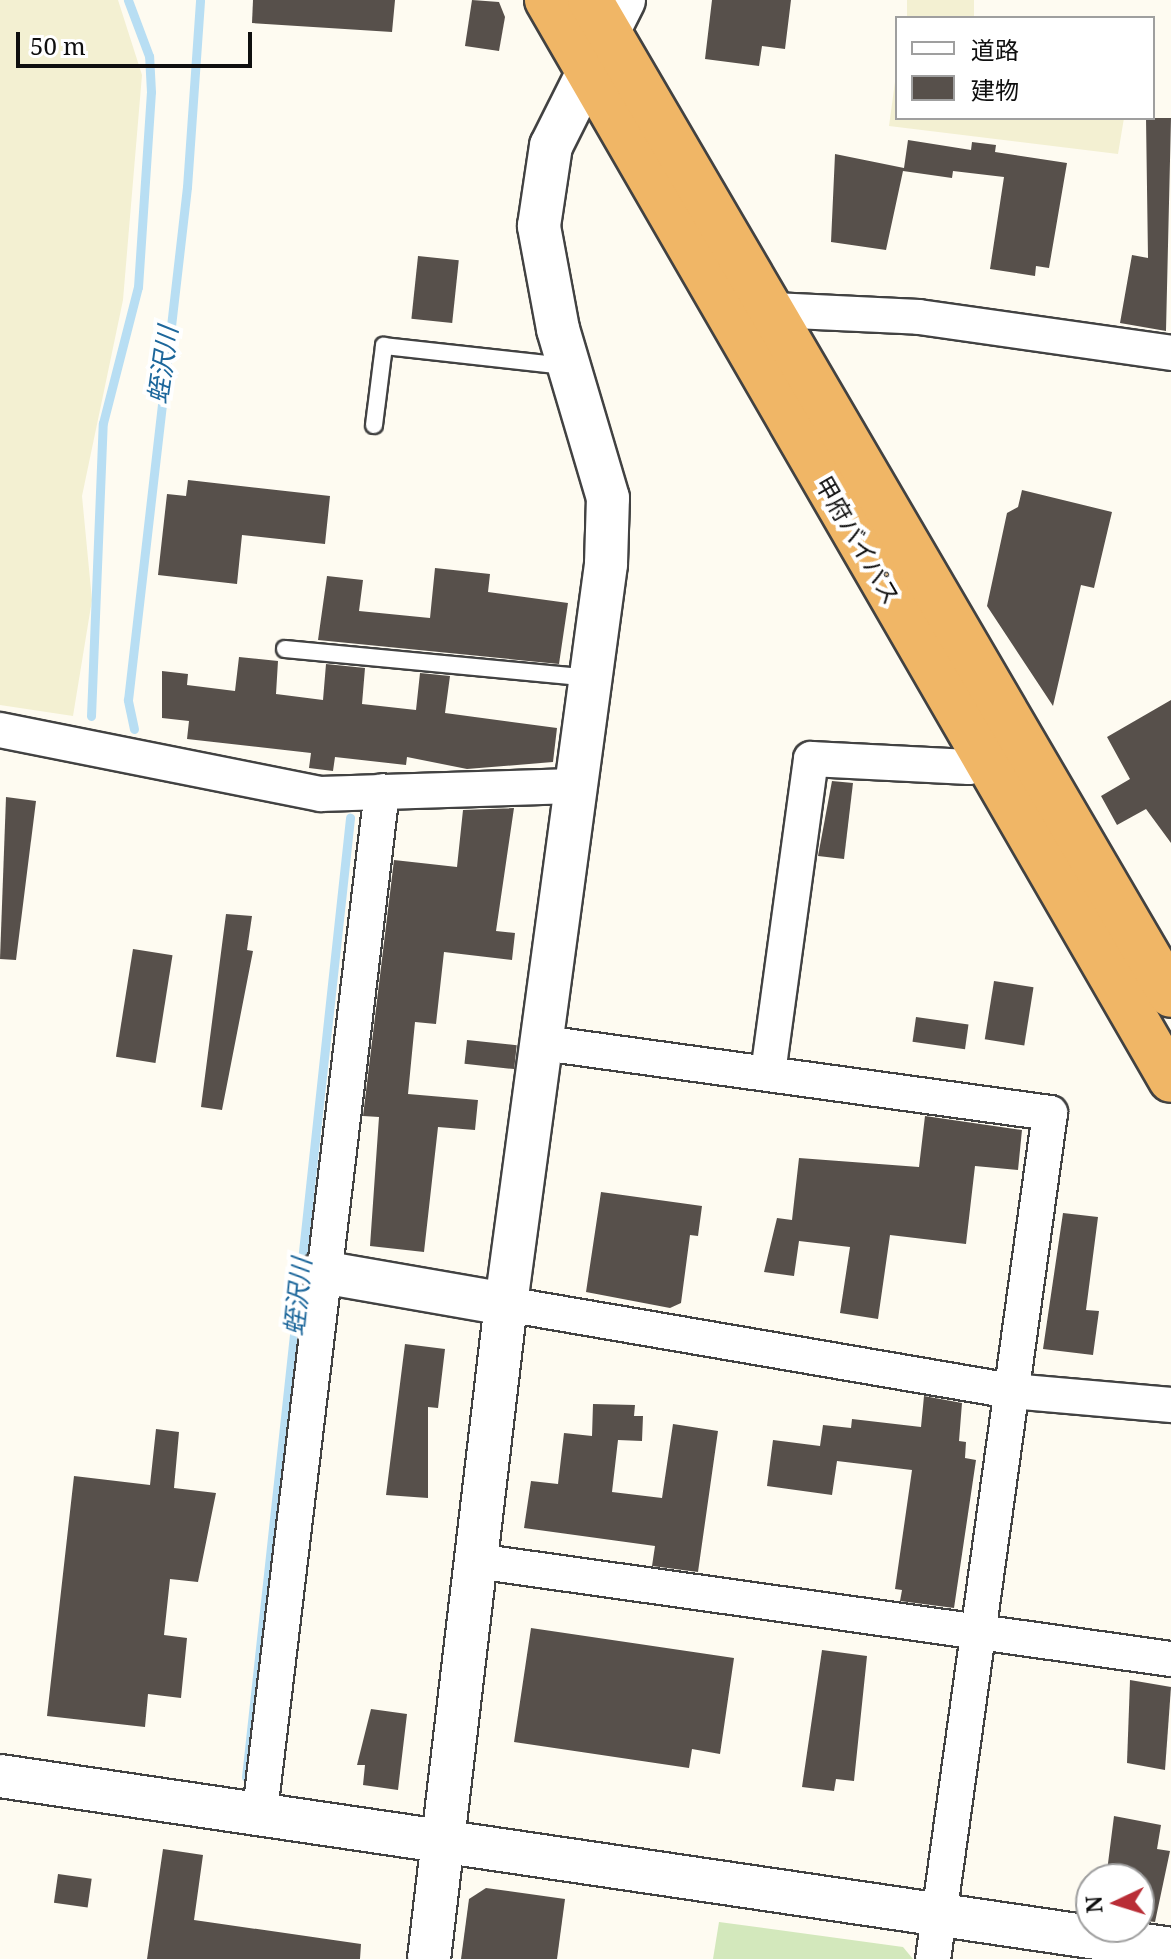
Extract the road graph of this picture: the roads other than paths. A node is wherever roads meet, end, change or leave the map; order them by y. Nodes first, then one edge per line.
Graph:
1 (547, 0) edge
2 (608, 11) edge
3 (589, 73) junction
4 (773, 310) junction
5 (1171, 353) edge
6 (572, 366) junction
7 (374, 425) dead end
8 (285, 649) dead end
9 (589, 678) junction
10 (0, 730) edge
11 (984, 759) junction
12 (573, 786) junction
13 (382, 791) junction
14 (1171, 995) edge
15 (543, 1043) junction
16 (768, 1073) junction
17 (1171, 1080) edge
18 (322, 1272) junction
19 (506, 1304) junction
20 (1011, 1391) junction
21 (1171, 1405) edge
22 (476, 1561) junction
23 (978, 1633) junction
24 (1171, 1659) edge
25 (0, 1776) edge
26 (260, 1811) junction
27 (445, 1839) junction
28 (938, 1915) junction
29 (1171, 1949) edge
30 (429, 1959) edge
31 (933, 1959) edge

1 - 3 highway, 甲府バイパス
2 - 3 street
2 - 4 highway, 甲府バイパス
3 - 6 street
3 - 11 highway, 甲府バイパス
4 - 5 street
4 - 14 highway, 甲府バイパス
6 - 7 lane
6 - 9 street
8 - 9 lane
9 - 12 street
10 - 13 street
11 - 16 street
11 - 17 highway, 甲府バイパス
12 - 13 street
12 - 15 street
13 - 18 street
15 - 16 street
15 - 19 street
16 - 20 street
18 - 19 street
18 - 26 street
19 - 20 street
19 - 22 street
20 - 21 street
20 - 23 street
22 - 23 street
22 - 27 street
23 - 24 street
23 - 28 street
25 - 26 street
26 - 27 street
27 - 28 street
27 - 30 street
28 - 29 street
28 - 31 street

